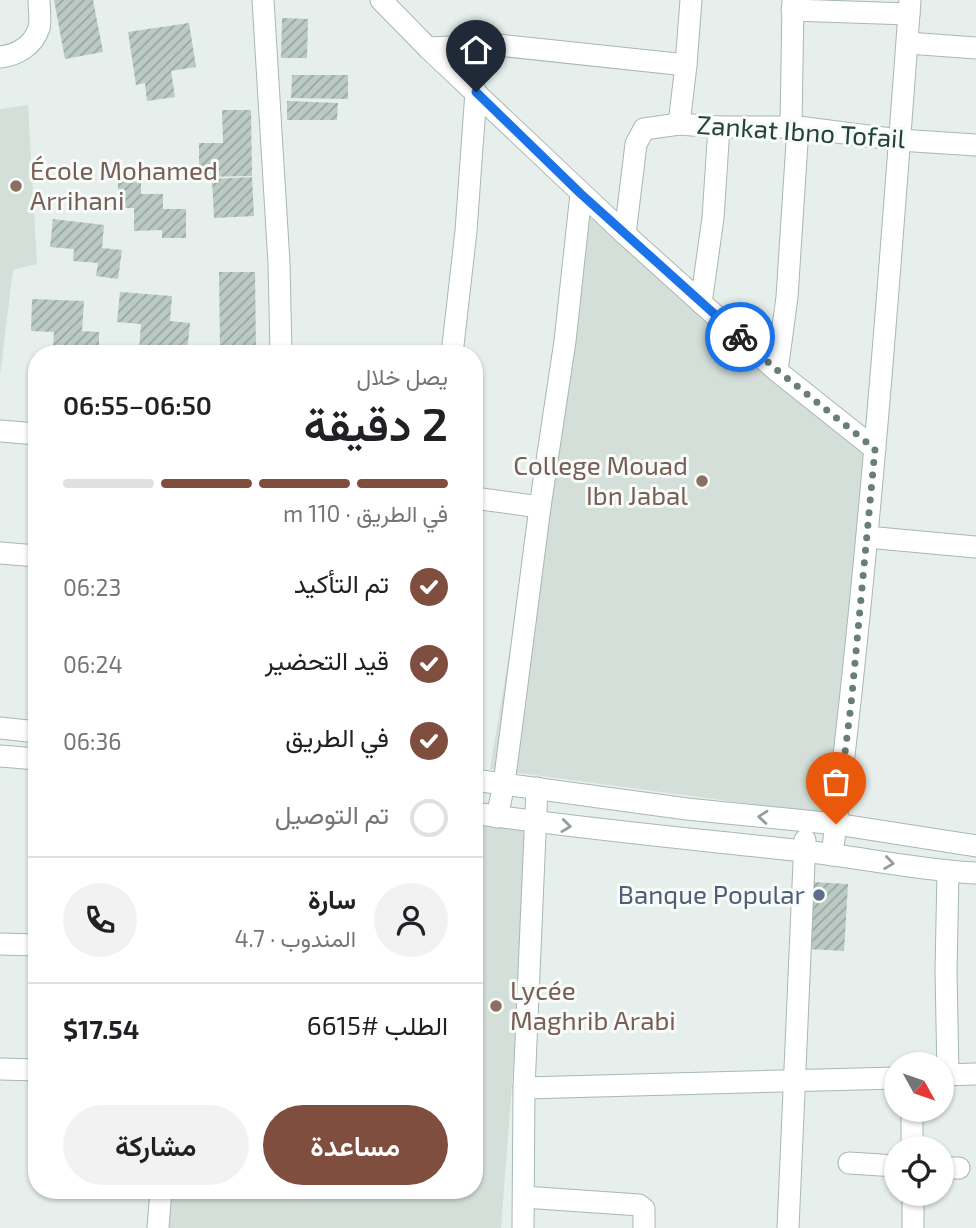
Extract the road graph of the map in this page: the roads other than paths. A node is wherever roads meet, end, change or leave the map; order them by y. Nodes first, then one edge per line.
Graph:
1 (39, 0) edge
2 (264, 0) edge
3 (381, 0) edge
4 (691, 0) edge
5 (793, 5) edge
6 (910, 7) edge
7 (908, 43) junction
8 (428, 48) junction
9 (976, 48) edge
10 (0, 57) edge
11 (687, 65) junction
12 (476, 92) junction
13 (679, 124) junction
14 (719, 127) junction
15 (794, 127) junction
16 (899, 140) junction
17 (976, 145) edge
18 (581, 194) junction
19 (625, 234) junction
20 (701, 303) junction
21 (281, 345) edge
22 (453, 345) edge
23 (777, 370) junction
24 (0, 431) edge
25 (28, 433) edge
26 (875, 449) junction
27 (483, 499) edge
28 (540, 507) junction
29 (867, 537) junction
30 (976, 547) edge
31 (0, 553) edge
32 (28, 555) edge
33 (0, 728) edge
34 (28, 731) edge
35 (0, 756) edge
36 (28, 758) edge
37 (483, 781) edge
38 (504, 784) junction
39 (537, 788) junction
40 (483, 815) edge
41 (497, 817) junction
42 (807, 821) junction
43 (536, 822) junction
44 (836, 824) junction
45 (976, 846) edge
46 (804, 851) junction
47 (832, 855) junction
48 (948, 872) junction
49 (976, 873) edge
50 (0, 944) edge
51 (28, 945) edge
52 (945, 1052) edge
53 (0, 1069) edge
54 (28, 1070) edge
55 (954, 1074) edge
56 (976, 1074) edge
57 (884, 1078) edge
58 (794, 1080) junction
59 (524, 1088) junction
60 (849, 1163) dead end
61 (884, 1165) edge
62 (524, 1197) junction
63 (160, 1199) edge
64 (913, 1206) edge
65 (158, 1228) edge
66 (523, 1228) edge
67 (645, 1228) edge
68 (788, 1228) edge
69 (913, 1228) edge

1 - 10 street
2 - 21 street
3 - 8 street
4 - 11 street
5 - 6 street
5 - 15 street
6 - 7 street
7 - 9 street
7 - 16 street
8 - 11 street
8 - 12 street
11 - 13 street
12 - 18 street
12 - 22 street
13 - 14 street, Zankat Ibno Tofail
13 - 19 street, Zankat Ibno Tofail
14 - 15 street, Zankat Ibno Tofail
14 - 20 street
15 - 16 street, Zankat Ibno Tofail
15 - 23 street
16 - 17 street, Zankat Ibno Tofail
16 - 26 street
18 - 19 street
18 - 28 street
19 - 20 street
20 - 23 street
23 - 26 street
24 - 25 street
26 - 29 street
27 - 28 street
28 - 38 street
29 - 30 street
29 - 44 street
31 - 32 street
33 - 34 street
35 - 36 street
37 - 38 street
38 - 39 street
38 - 41 street
42 -> 39 street
39 - 43 street
40 - 41 street
41 - 43 street
42 - 44 street
42 - 46 street
43 -> 46 street
43 - 59 street
44 - 45 street
44 - 47 street
46 - 47 street
46 - 58 street
47 -> 48 street
48 - 49 street
48 - 52 street
50 - 51 street
53 - 54 street
55 - 56 street
57 - 58 street
58 - 59 street
58 - 68 street
59 - 62 street
60 - 61 street
62 - 66 street
62 - 67 street
63 - 65 street
64 - 69 street

